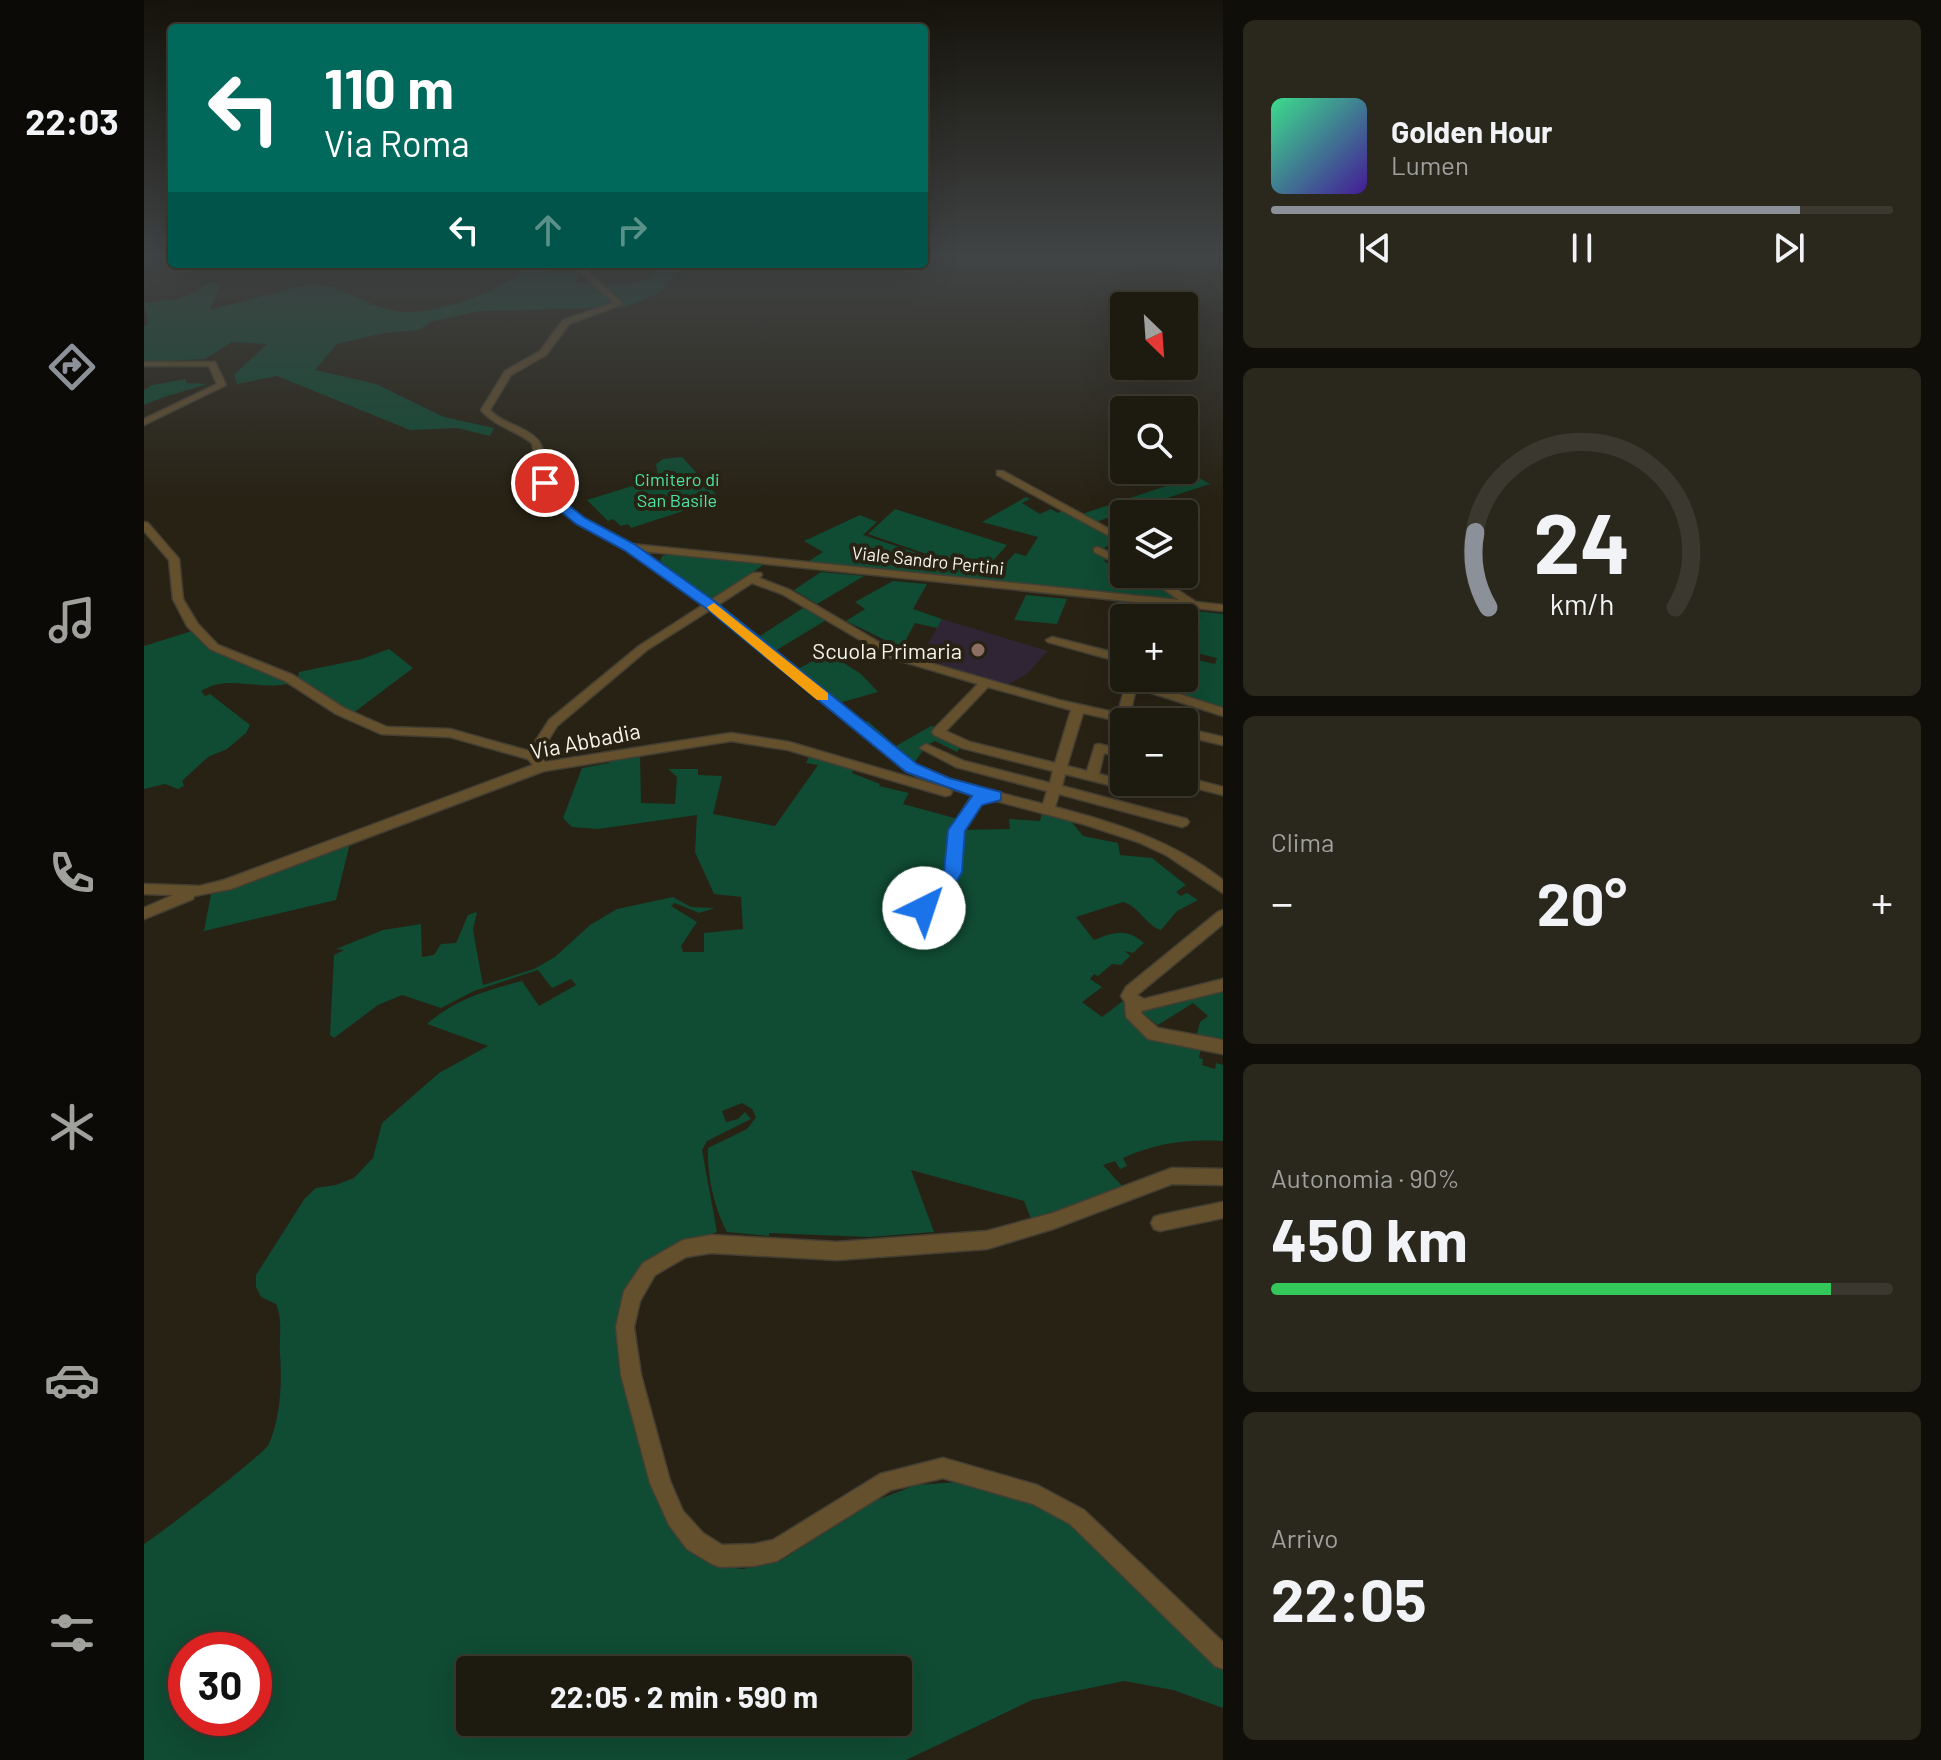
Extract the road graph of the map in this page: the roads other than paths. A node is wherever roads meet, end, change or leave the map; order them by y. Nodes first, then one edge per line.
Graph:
1 (555, 337) edge
2 (144, 364) edge
3 (144, 422) edge
4 (1000, 473) dead end
5 (144, 525) edge
6 (1110, 533) edge
7 (629, 547) junction
8 (1098, 550) dead end
9 (1110, 556) edge
10 (773, 563) junction
11 (751, 579) junction
12 (1166, 588) edge
13 (1174, 604) edge
14 (1191, 604) edge
15 (712, 606) junction
16 (1198, 606) edge
17 (1223, 608) edge
18 (1052, 640) dead end
19 (1110, 655) edge
20 (985, 683) junction
21 (1166, 692) edge
22 (1078, 708) junction
23 (1223, 712) edge
24 (1110, 715) edge
25 (1198, 735) edge
26 (1223, 741) edge
27 (926, 748) dead end
28 (1110, 751) edge
29 (532, 756) junction
30 (542, 767) junction
31 (1062, 769) junction
32 (1092, 777) junction
33 (1110, 780) edge
34 (1198, 785) edge
35 (1056, 788) junction
36 (1223, 791) edge
37 (995, 796) junction
38 (976, 800) junction
39 (1048, 810) junction
40 (1182, 822) dead end
41 (1223, 888) edge
42 (144, 889) edge
43 (200, 891) junction
44 (924, 908) dead end
45 (144, 914) edge
46 (1223, 916) edge
47 (1223, 985) edge
48 (1133, 1001) junction
49 (1223, 1047) edge
50 (1223, 1177) edge
51 (1223, 1210) edge
52 (1160, 1223) dead end
53 (1223, 1658) edge

1 - 7 street
2 - 3 street
4 - 6 street
5 - 29 street
7 - 10 street, Viale Sandro Pertini
7 - 15 street
8 - 9 street
10 - 11 street
10 - 13 street, Viale Sandro Pertini
11 - 15 street
11 - 20 street
12 - 14 street
15 - 29 street
15 - 37 street
16 - 17 street, Viale Sandro Pertini
18 - 19 street
20 - 22 street
20 - 31 street
21 - 23 street
22 - 24 street
22 - 31 street
25 - 26 street
27 - 35 street
28 - 32 street
29 - 30 street
30 - 38 street, Via Abbadia
30 - 43 street, Via Abbadia
31 - 32 street
31 - 35 street
32 - 33 street
34 - 36 street
35 - 39 street
35 - 40 street
37 - 38 street, Via Abbadia
37 - 39 street
38 - 44 street
39 - 41 street
42 - 43 street, Via Abbadia
43 - 45 street
46 - 48 street
47 - 48 street
48 - 49 street
50 - 53 street
51 - 52 street

